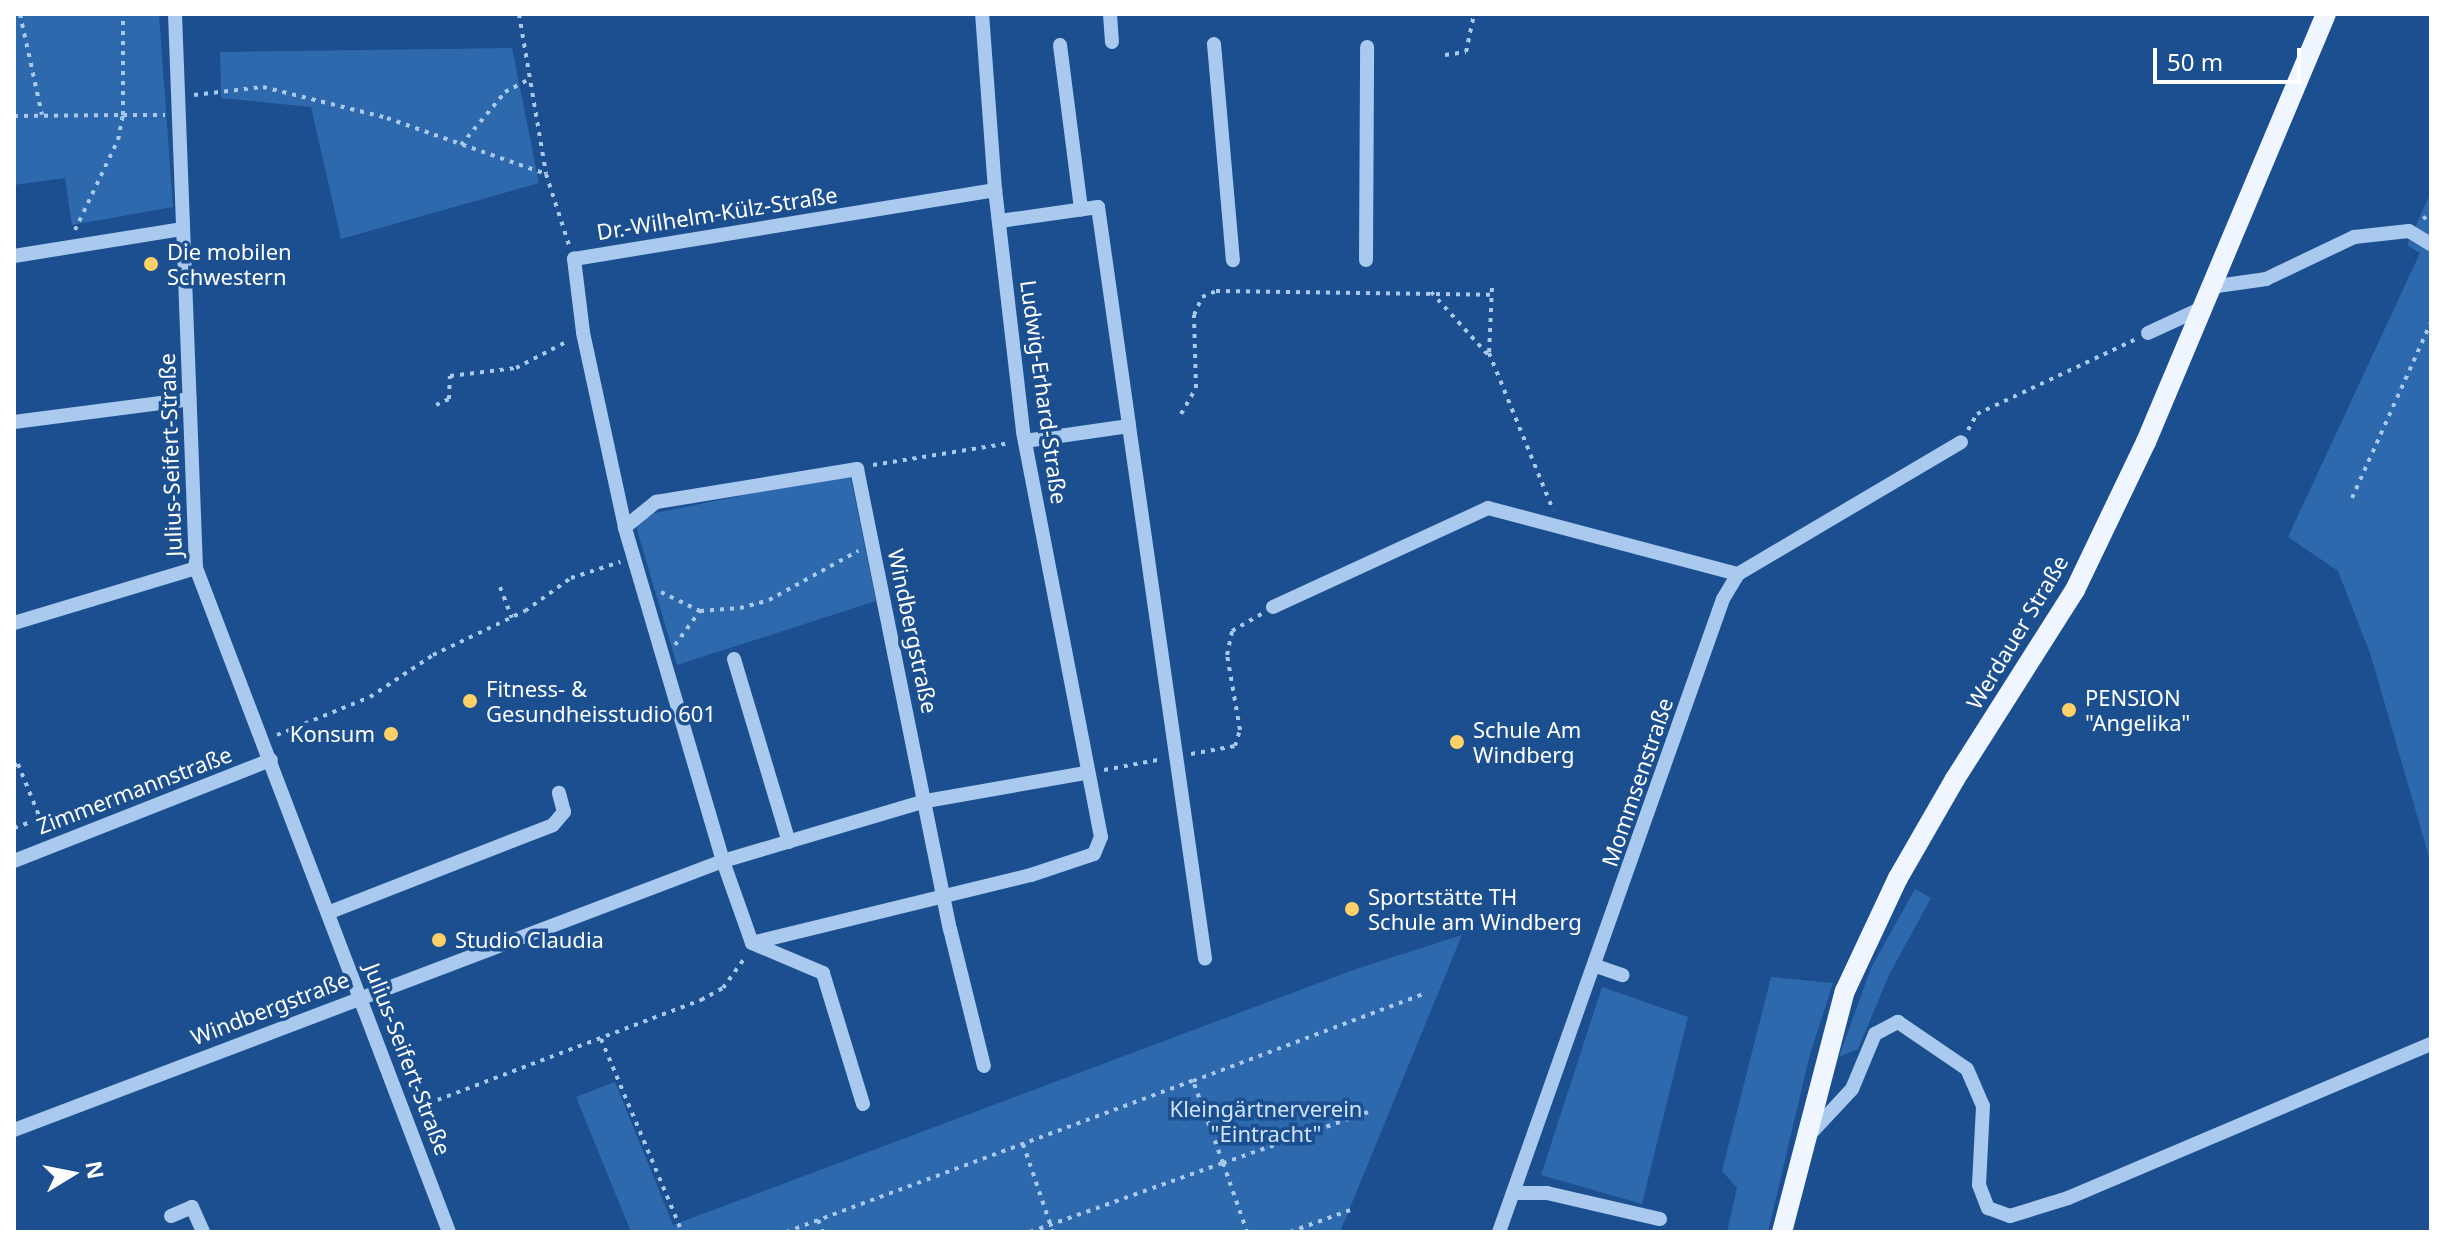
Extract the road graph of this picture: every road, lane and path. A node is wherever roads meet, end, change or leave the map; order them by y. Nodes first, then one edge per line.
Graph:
1 (20, 14) edge
2 (123, 14) edge
3 (175, 14) edge
4 (519, 14) edge
5 (982, 14) edge
6 (1110, 14) edge
7 (1474, 14) edge
8 (2326, 14) edge
9 (1112, 42) dead end
10 (1214, 44) dead end
11 (1060, 45) dead end
12 (1367, 47) dead end
13 (1445, 55) dead end
14 (527, 81) junction
15 (178, 96) junction
16 (179, 114) junction
17 (42, 115) junction
18 (123, 115) junction
19 (14, 116) edge
20 (461, 145) junction
21 (546, 174) junction
22 (995, 190) junction
23 (1081, 210) junction
24 (1000, 221) junction
25 (183, 229) junction
26 (2431, 244) edge
27 (72, 248) junction
28 (14, 256) edge
29 (574, 259) junction
30 (1233, 260) dead end
31 (1366, 260) dead end
32 (2210, 287) junction
33 (1492, 288) dead end
34 (1431, 292) junction
35 (1492, 295) junction
36 (2202, 308) junction
37 (2431, 322) edge
38 (583, 332) junction
39 (2148, 333) joint
40 (1491, 358) junction
41 (190, 399) junction
42 (436, 405) dead end
43 (1181, 414) dead end
44 (14, 422) edge
45 (1129, 426) junction
46 (1025, 441) junction
47 (1961, 442) joint
48 (857, 469) junction
49 (2352, 498) dead end
50 (625, 527) junction
51 (1560, 527) junction
52 (873, 544) junction
53 (635, 559) junction
54 (196, 568) junction
55 (1738, 574) junction
56 (500, 587) dead end
57 (644, 593) junction
58 (1273, 607) joint
59 (700, 611) junction
60 (512, 618) junction
61 (14, 623) edge
62 (662, 657) junction
63 (734, 659) dead end
64 (263, 740) junction
65 (1177, 756) junction
66 (271, 760) junction
67 (14, 766) edge
68 (1085, 773) junction
69 (559, 793) dead end
70 (926, 801) junction
71 (42, 823) junction
72 (14, 828) edge
73 (789, 842) junction
74 (60, 843) junction
75 (14, 861) edge
76 (723, 861) junction
77 (944, 897) junction
78 (330, 912) junction
79 (752, 943) junction
80 (1205, 959) dead end
81 (1596, 966) junction
82 (1622, 975) dead end
83 (1423, 994) dead end
84 (360, 997) junction
85 (601, 1038) junction
86 (2431, 1044) edge
87 (984, 1066) dead end
88 (1193, 1081) junction
89 (863, 1104) dead end
90 (405, 1112) junction
91 (1368, 1112) dead end
92 (14, 1130) edge
93 (1806, 1140) junction
94 (1023, 1144) junction
95 (1223, 1163) junction
96 (1513, 1193) junction
97 (1350, 1210) dead end
98 (171, 1216) dead end
99 (1660, 1219) dead end
100 (818, 1220) junction
101 (1050, 1224) junction
102 (203, 1232) edge
103 (449, 1232) edge
104 (682, 1232) edge
105 (786, 1232) edge
106 (823, 1232) edge
107 (1030, 1232) edge
108 (1053, 1232) edge
109 (1247, 1232) edge
110 (1290, 1232) edge
111 (1499, 1232) edge
112 (1782, 1232) edge

1 - 17 path
2 - 18 path
3 - 15 street, Julius-Seifert-Straße
4 - 14 path
5 - 22 street, Ludwig-Erhard-Straße
6 - 9 street
7 - 13 path
8 - 32 main road, Werdauer Straße
10 - 30 street
11 - 23 street
12 - 31 street
14 - 20 path
14 - 21 path
15 - 16 street, Julius-Seifert-Straße
15 - 20 path
16 - 18 path
16 - 25 street, Julius-Seifert-Straße
17 - 18 path
17 - 19 path
18 - 27 path
20 - 21 path
21 - 29 path
22 - 24 street, Ludwig-Erhard-Straße
22 - 29 street, Dr.-Wilhelm-Külz-Straße
23 - 24 street
23 - 45 street
24 - 46 street, Ludwig-Erhard-Straße
25 - 27 street
25 - 41 street, Julius-Seifert-Straße
26 - 32 street
27 - 28 street
29 - 38 street, Dr.-Wilhelm-Külz-Straße
32 - 36 main road, Werdauer Straße
33 - 35 path
34 - 35 path
34 - 40 path
34 - 43 path
35 - 40 path
36 - 39 street
36 - 93 main road, Werdauer Straße
37 - 49 path
38 - 42 path
38 - 50 street, Dr.-Wilhelm-Külz-Straße
39 - 47 path
40 - 51 path
41 - 44 street
41 - 54 street, Julius-Seifert-Straße
45 - 46 street
45 - 65 street
46 - 48 path
46 - 68 street, Ludwig-Erhard-Straße
47 - 55 street
48 - 50 street
48 - 52 street, Windbergstraße
50 - 53 street, Dr.-Wilhelm-Külz-Straße
51 - 55 street
51 - 58 street
52 - 59 path
52 - 70 street, Windbergstraße
53 - 57 street, Dr.-Wilhelm-Külz-Straße
53 - 60 path
54 - 61 street
54 - 64 street, Julius-Seifert-Straße
55 - 81 street, Mommsenstraße
56 - 60 path
57 - 59 path
57 - 62 street, Dr.-Wilhelm-Külz-Straße
58 - 65 path
59 - 62 path
60 - 64 path
62 - 76 street, Dr.-Wilhelm-Külz-Straße
63 - 73 street
64 - 66 street, Julius-Seifert-Straße
65 - 68 path
65 - 80 street
66 - 74 street, Zimmermannstraße
66 - 78 street, Julius-Seifert-Straße
67 - 71 path
68 - 70 street, Windbergstraße
68 - 77 street
69 - 78 street
70 - 73 street, Windbergstraße
70 - 77 street, Windbergstraße
71 - 72 path
71 - 74 path
73 - 76 street, Windbergstraße
74 - 75 street, Zimmermannstraße
76 - 79 street
76 - 84 street, Windbergstraße
77 - 79 street
77 - 87 street, Windbergstraße
78 - 84 street, Julius-Seifert-Straße
79 - 85 path
79 - 89 street
81 - 82 street
81 - 96 street, Mommsenstraße
83 - 88 path
84 - 90 street, Julius-Seifert-Straße
84 - 92 street, Windbergstraße
85 - 90 path
85 - 104 path
86 - 93 street
88 - 94 path
88 - 95 path
90 - 103 street, Julius-Seifert-Straße
91 - 95 path
93 - 112 main road, Werdauer Straße
94 - 100 path
94 - 101 path
95 - 101 path
95 - 109 path
96 - 99 street
96 - 111 street, Mommsenstraße
97 - 110 path
98 - 102 street
100 - 105 path
100 - 106 path
101 - 107 path
101 - 108 path

